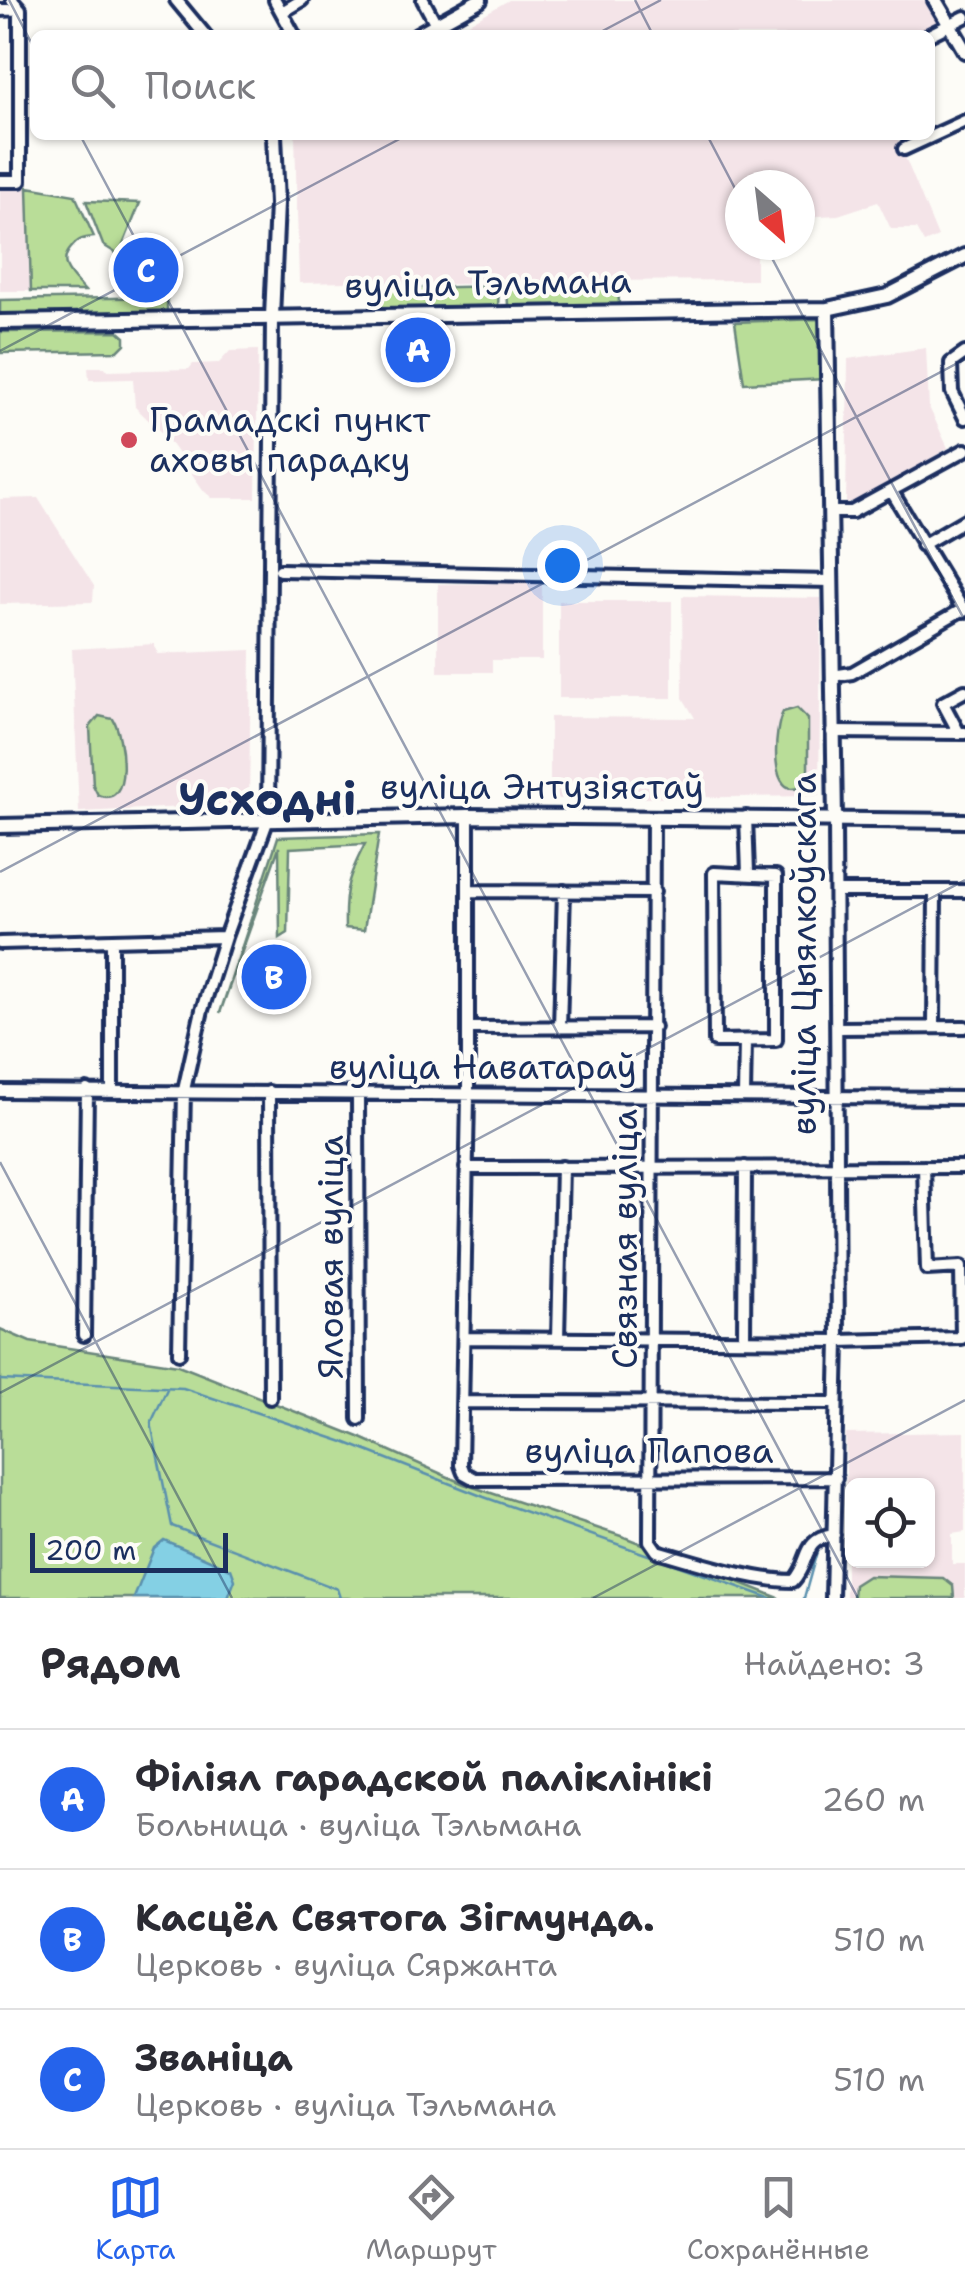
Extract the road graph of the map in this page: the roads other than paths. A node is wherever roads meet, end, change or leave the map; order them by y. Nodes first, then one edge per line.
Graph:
1 (176, 0) edge
2 (275, 0) edge
3 (302, 0) edge
4 (423, 0) edge
5 (480, 0) edge
6 (935, 0) edge
7 (16, 5) edge
8 (0, 10) edge
9 (282, 12) junction
10 (965, 17) edge
11 (436, 24) junction
12 (950, 24) junction
13 (201, 30) edge
14 (291, 30) edge
15 (426, 30) edge
16 (935, 32) edge
17 (965, 51) edge
18 (965, 121) edge
19 (935, 135) edge
20 (274, 140) edge
21 (924, 140) edge
22 (904, 149) dead end
23 (0, 181) edge
24 (965, 256) edge
25 (828, 310) junction
26 (272, 317) junction
27 (0, 322) edge
28 (965, 353) edge
29 (965, 418) edge
30 (965, 450) edge
31 (894, 491) junction
32 (832, 512) junction
33 (965, 520) edge
34 (922, 545) junction
35 (280, 570) dead end
36 (830, 581) junction
37 (964, 610) edge
38 (832, 676) junction
39 (965, 691) edge
40 (832, 732) junction
41 (962, 733) edge
42 (468, 816) junction
43 (653, 817) junction
44 (746, 817) junction
45 (268, 819) junction
46 (834, 820) junction
47 (965, 821) edge
48 (0, 826) edge
49 (748, 873) junction
50 (468, 890) junction
51 (564, 891) junction
52 (838, 891) junction
53 (935, 891) junction
54 (965, 891) edge
55 (654, 892) junction
56 (224, 938) junction
57 (112, 941) junction
58 (0, 944) edge
59 (934, 1027) junction
60 (965, 1027) edge
61 (468, 1028) junction
62 (560, 1028) junction
63 (654, 1028) junction
64 (838, 1028) junction
65 (745, 1040) junction
66 (86, 1090) junction
67 (112, 1090) junction
68 (184, 1090) junction
69 (0, 1091) edge
70 (269, 1092) junction
71 (358, 1095) junction
72 (654, 1095) junction
73 (468, 1096) junction
74 (744, 1096) junction
75 (837, 1097) junction
76 (965, 1098) edge
77 (654, 1166) junction
78 (746, 1166) junction
79 (562, 1167) junction
80 (836, 1167) junction
81 (924, 1167) junction
82 (965, 1167) edge
83 (466, 1168) junction
84 (84, 1335) dead end
85 (465, 1338) junction
86 (558, 1338) junction
87 (652, 1340) junction
88 (744, 1340) junction
89 (838, 1342) junction
90 (179, 1353) dead end
91 (270, 1398) dead end
92 (463, 1402) junction
93 (836, 1403) junction
94 (651, 1404) junction
95 (358, 1419) dead end
96 (650, 1478) junction
97 (836, 1478) junction
98 (834, 1535) junction
99 (832, 1598) edge

1 - 13 street
2 - 9 street
3 - 9 street
4 - 11 street
5 - 11 main road
6 - 12 main road
7 - 8 street
7 - 23 street
9 - 14 street
10 - 12 street
11 - 15 main road
12 - 16 street
12 - 17 main road
18 - 19 street
20 - 26 main road
21 - 22 street
24 - 25 main road, вуліца Тэльмана
25 - 26 main road, вуліца Тэльмана
25 - 32 main road, вуліца Цыялкоўскага
26 - 27 main road, вуліца Тэльмана
26 - 45 street
28 - 29 street
30 - 31 street
31 - 32 street
31 - 34 street
32 - 36 main road, вуліца Цыялкоўскага
33 - 34 street
34 - 37 street
35 - 36 street
36 - 38 main road, вуліца Цыялкоўскага
37 - 38 street
38 - 40 main road, вуліца Цыялкоўскага
39 - 41 street
40 - 41 street
40 - 46 main road, вуліца Цыялкоўскага
42 - 43 main road, вуліца Энтузіястаў
42 - 45 main road, вуліца Энтузіястаў
42 - 50 street
43 - 44 main road, вуліца Энтузіястаў
43 - 55 street, Связная вуліца
44 - 46 main road, вуліца Энтузіястаў
44 - 49 street
45 - 48 main road, вуліца Энтузіястаў
45 - 56 street
46 - 47 main road, вуліца Энтузіястаў
46 - 52 street, вуліца Цыялкоўскага
49 - 65 street
49 - 65 street
50 - 51 street
50 - 61 street
51 - 55 street
51 - 62 street
52 - 53 street
52 - 64 street, вуліца Цыялкоўскага
53 - 54 street
53 - 59 street
55 - 63 street, Связная вуліца
56 - 57 street
56 - 68 street
57 - 58 street
57 - 67 street
59 - 60 street
59 - 64 street
61 - 62 street
61 - 73 street
62 - 63 street
63 - 72 street, Связная вуліца
64 - 75 street, вуліца Цыялкоўскага
65 - 74 street
66 - 67 street, вуліца Наватараў
66 - 69 street, вуліца Наватараў
66 - 84 street
67 - 68 street, вуліца Наватараў
68 - 70 street, вуліца Наватараў
68 - 90 street
70 - 71 street, вуліца Наватараў
70 - 91 street
71 - 73 street, вуліца Наватараў
71 - 95 street, Яловая вуліца
72 - 73 street, вуліца Наватараў
72 - 74 street, вуліца Наватараў
72 - 77 street, Связная вуліца
73 - 83 street
74 - 75 street, вуліца Наватараў
75 - 76 street, вуліца Наватараў
75 - 80 street, вуліца Цыялкоўскага
77 - 78 street
77 - 79 street
77 - 87 street, Связная вуліца
78 - 80 street
78 - 88 street
79 - 83 street
79 - 86 street
80 - 81 street
80 - 89 street, вуліца Цыялкоўскага
81 - 82 street
81 - 89 street
83 - 85 street
85 - 86 street
85 - 92 street
86 - 87 street
87 - 88 street
87 - 94 street, Связная вуліца
88 - 89 street
89 - 93 street, вуліца Цыялкоўскага
92 - 94 street
92 - 96 street, вуліца Папова
93 - 94 street
93 - 97 street, вуліца Цыялкоўскага
94 - 96 street, Связная вуліца
96 - 97 street, вуліца Папова
96 - 98 street, Связная вуліца
97 - 98 street, вуліца Цыялкоўскага
98 - 99 street, вуліца Цыялкоўскага

